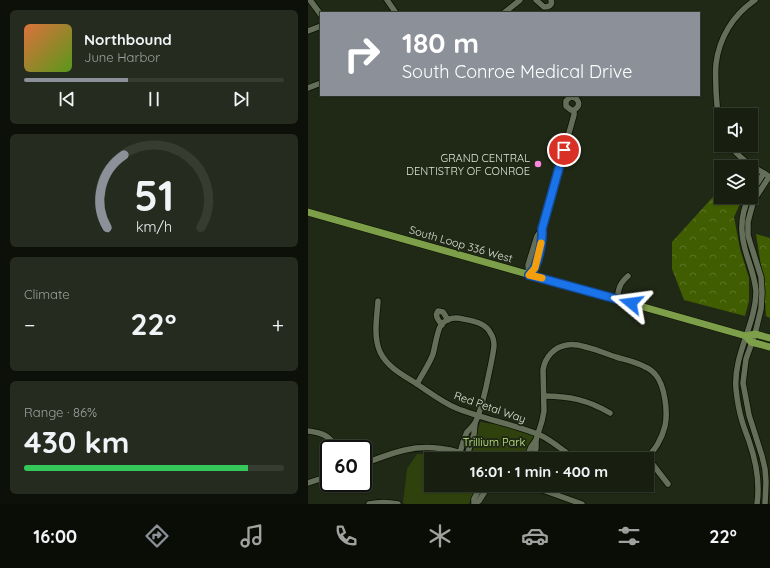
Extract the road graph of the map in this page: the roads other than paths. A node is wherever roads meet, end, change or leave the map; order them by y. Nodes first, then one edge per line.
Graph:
1 (310, 0) edge
2 (387, 0) edge
3 (520, 0) edge
4 (536, 0) edge
5 (551, 0) edge
6 (755, 0) edge
7 (395, 12) edge
8 (505, 12) edge
9 (320, 14) edge
10 (320, 26) edge
11 (308, 31) edge
12 (320, 83) edge
13 (308, 88) edge
14 (717, 108) edge
15 (574, 110) dead end
16 (735, 152) edge
17 (768, 176) edge
18 (758, 186) edge
19 (746, 204) edge
20 (308, 212) edge
21 (529, 275) junction
22 (628, 276) dead end
23 (760, 277) junction
24 (754, 278) junction
25 (617, 299) junction
26 (378, 301) dead end
27 (448, 320) junction
28 (442, 325) junction
29 (755, 334) junction
30 (746, 336) junction
31 (770, 338) edge
32 (751, 342) junction
33 (770, 347) edge
34 (417, 384) junction
35 (544, 396) junction
36 (610, 413) dead end
37 (477, 416) junction
38 (474, 423) junction
39 (308, 431) edge
40 (537, 437) junction
41 (331, 440) edge
42 (460, 452) joint
43 (468, 452) edge
44 (529, 452) edge
45 (535, 452) edge
46 (565, 452) edge
47 (652, 452) edge
48 (372, 461) edge
49 (654, 467) edge
50 (320, 479) edge
51 (308, 483) edge
52 (668, 484) dead end
53 (477, 492) edge
54 (485, 492) edge
55 (549, 492) edge
56 (474, 503) edge
57 (369, 504) edge
58 (398, 504) edge
59 (582, 504) edge
60 (757, 504) edge
61 (765, 504) edge

1 - 9 street
2 - 7 street
3 - 8 street
4 - 5 street
6 - 14 street
10 - 11 street
12 - 13 street
15 - 21 street
16 - 17 street
17 - 18 street
17 - 23 street
19 - 24 street
20 - 21 main road, South Loop 336 West
21 - 25 main road, South Loop 336 West
22 - 25 street
23 - 24 street
23 - 29 street
24 - 30 street
25 - 30 main road, South Loop 336 West
26 - 34 street, Red Petal Way
27 - 28 street
27 - 28 street
27 - 37 street
28 - 34 street
29 - 30 main road, South Loop 336 West
29 - 31 main road, South Loop 336 West
29 - 32 street
30 - 32 main road
30 - 60 street
32 - 33 main road
32 - 61 street
34 - 37 street, Red Petal Way
35 - 36 street
35 - 40 street
35 - 47 street
37 - 38 street
37 - 40 street, Red Petal Way
38 - 42 street
38 - 43 street
39 - 41 street
40 - 44 street
40 - 45 street
40 - 46 street, Red Petal Way
42 - 48 street
49 - 52 street
50 - 51 street
53 - 56 street
54 - 56 street
55 - 59 street
57 - 58 street

